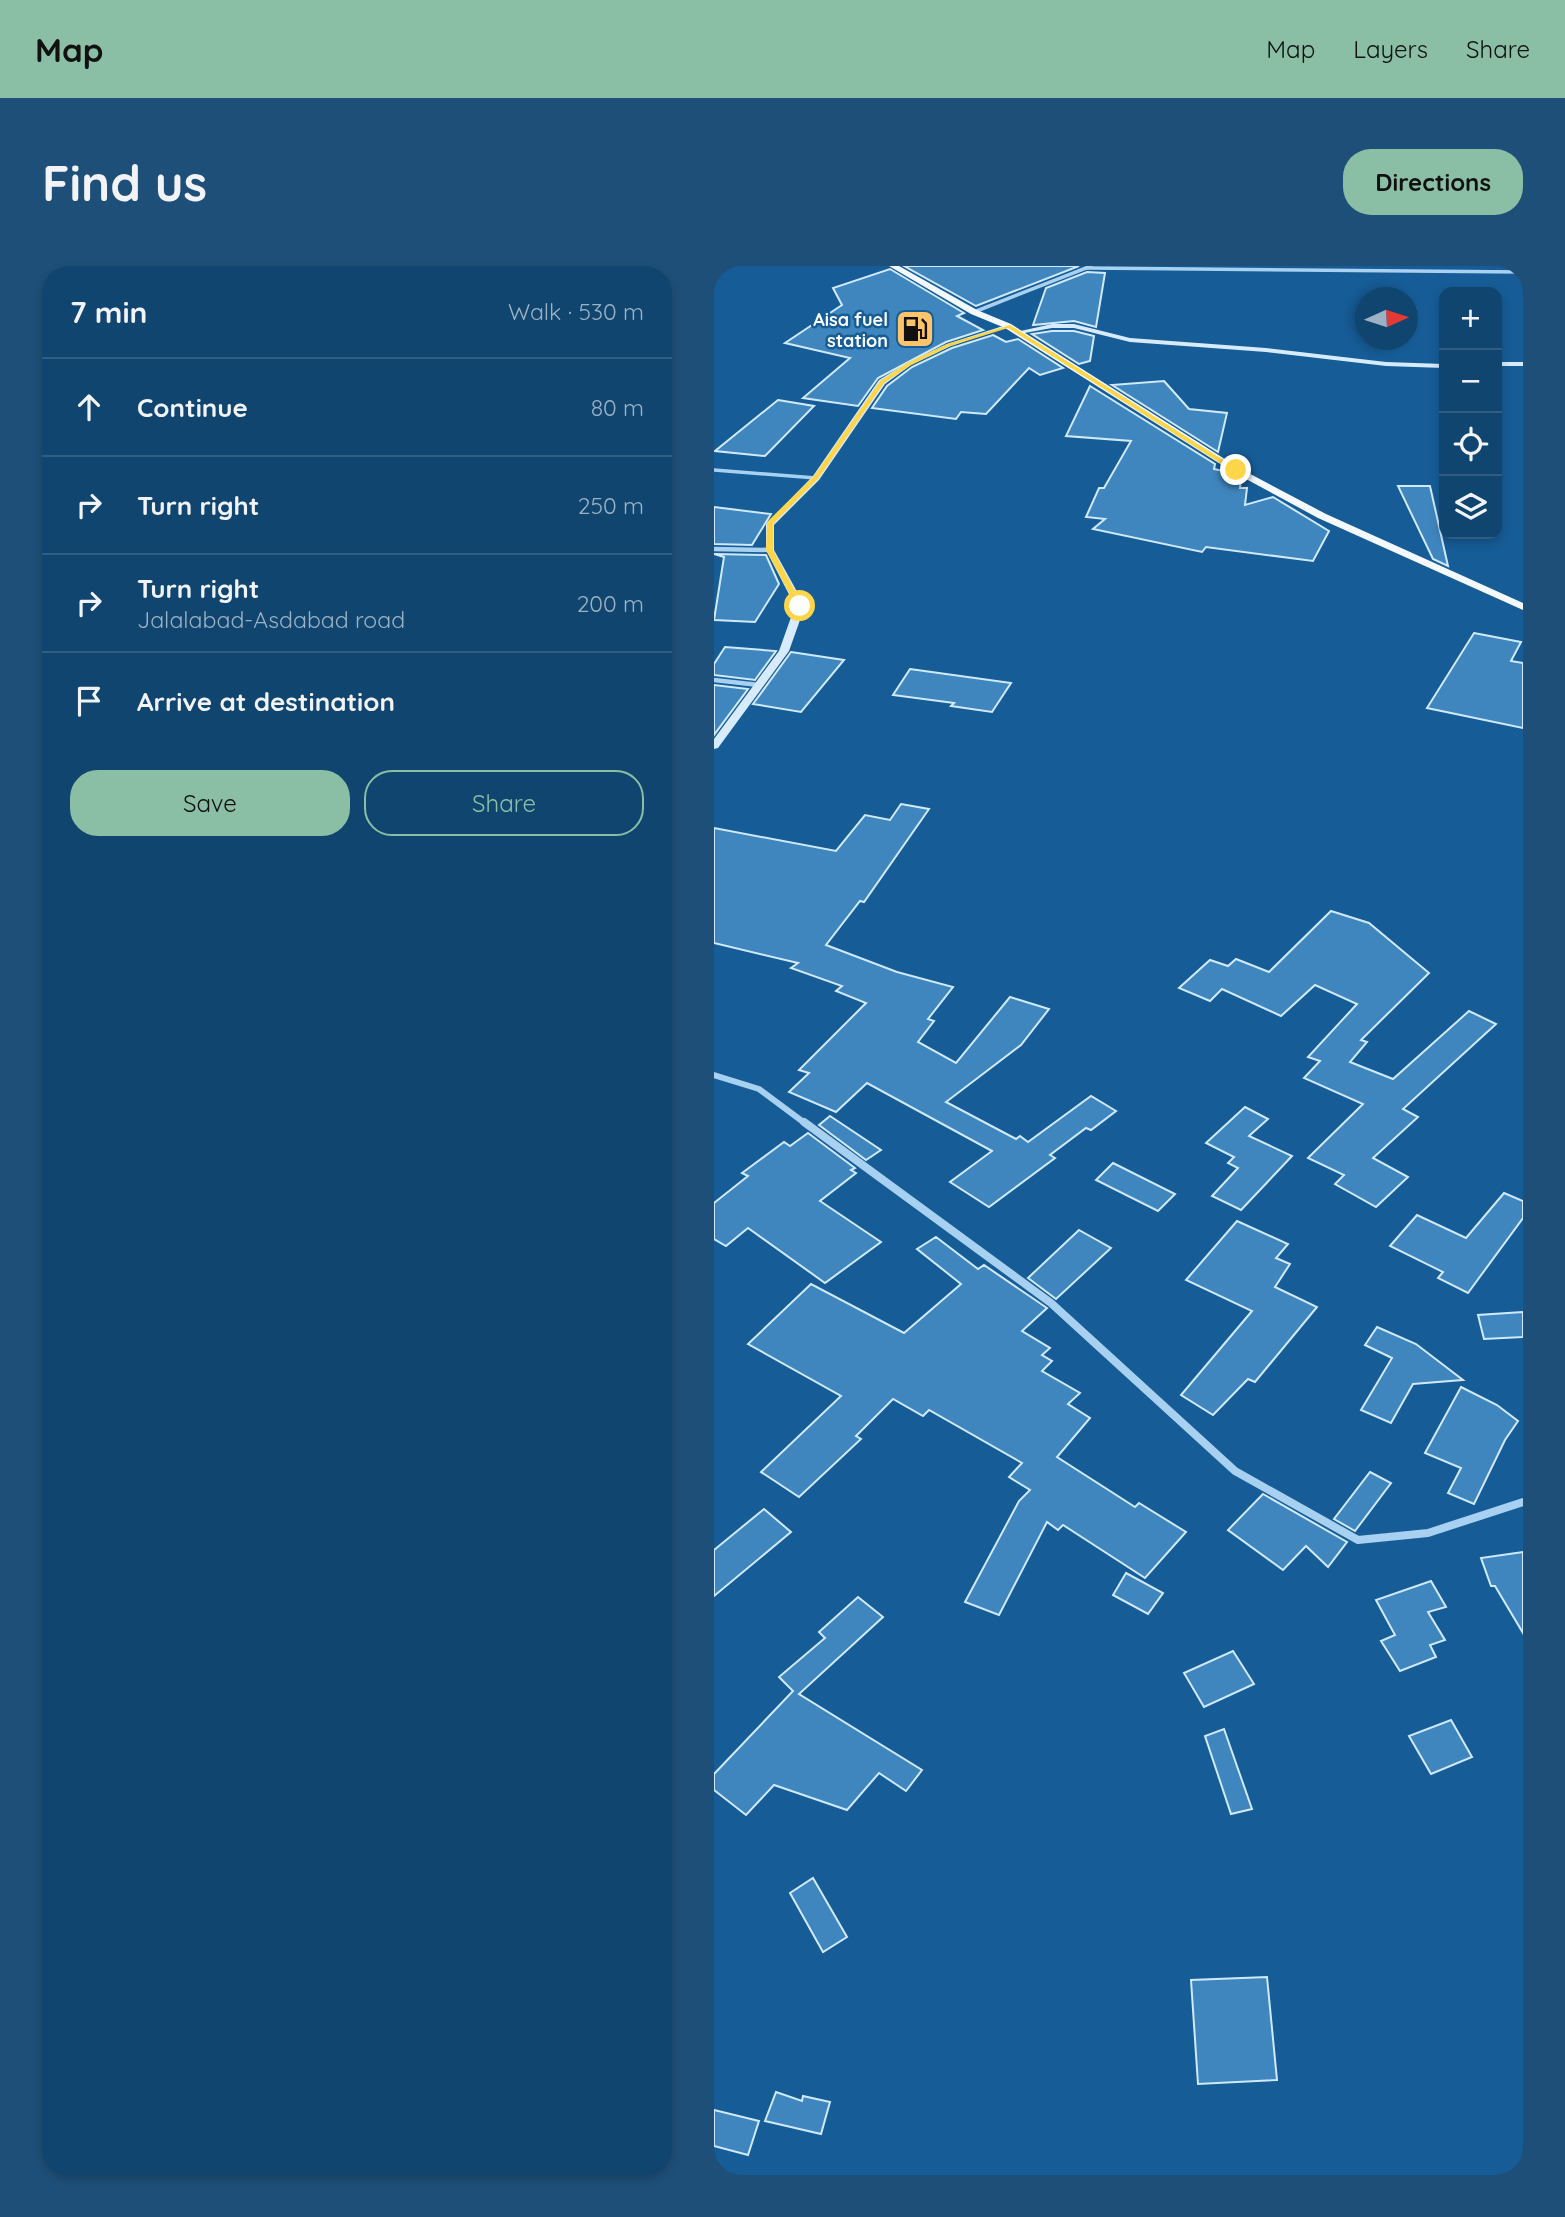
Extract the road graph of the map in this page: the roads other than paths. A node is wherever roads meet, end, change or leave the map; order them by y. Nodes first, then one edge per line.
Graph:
1 (893, 266) edge
2 (1089, 267) edge
3 (1523, 272) edge
4 (974, 312) junction
5 (1008, 326) junction
6 (1018, 332) junction
7 (1502, 364) edge
8 (1523, 364) edge
9 (1439, 366) edge
10 (714, 470) edge
11 (816, 478) junction
12 (714, 549) edge
13 (770, 550) junction
14 (1523, 607) edge
15 (714, 680) edge
16 (759, 685) junction
17 (714, 746) edge
18 (714, 1075) edge
19 (1523, 1502) edge

1 - 4 main road
2 - 3 street
2 - 4 street
4 - 5 main road
5 - 6 main road
5 - 11 street
6 - 9 street
6 - 14 main road
7 - 8 street
10 - 11 street
11 - 13 street
12 - 13 street
13 - 16 street
15 - 16 street
16 - 17 street
18 - 19 street

